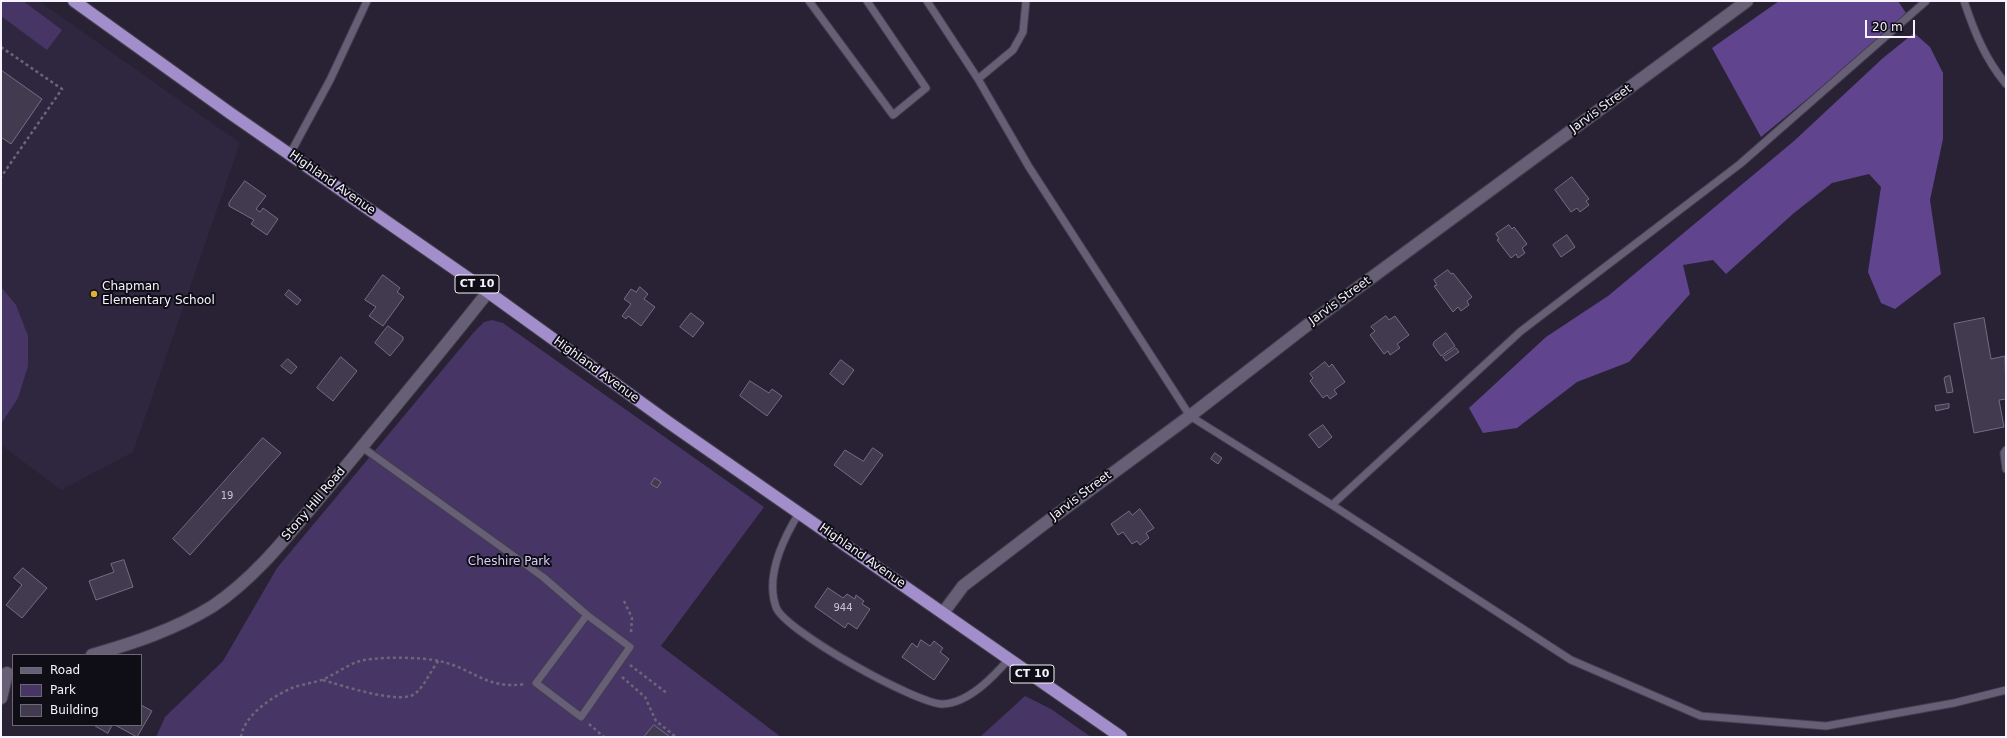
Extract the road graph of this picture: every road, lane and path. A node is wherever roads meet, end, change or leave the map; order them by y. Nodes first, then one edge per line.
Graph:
1 (74, 1) edge
2 (366, 1) edge
3 (809, 1) edge
4 (868, 1) edge
5 (928, 1) edge
6 (1026, 1) edge
7 (1747, 1) edge
8 (1926, 1) edge
9 (1964, 1) edge
10 (1, 46) edge
11 (978, 79) junction
12 (2006, 84) edge
13 (290, 154) junction
14 (1, 176) edge
15 (488, 292) junction
16 (1190, 416) junction
17 (362, 447) junction
18 (2006, 450) edge
19 (2006, 469) edge
20 (1332, 505) junction
21 (799, 513) junction
22 (624, 602) dead end
23 (943, 613) junction
24 (587, 615) junction
25 (626, 644) junction
26 (96, 654) edge
27 (622, 659) junction
28 (1009, 659) junction
29 (439, 660) junction
30 (614, 670) junction
31 (7, 673) edge
32 (322, 680) junction
33 (536, 683) junction
34 (2006, 690) edge
35 (668, 694) dead end
36 (1, 698) edge
37 (581, 717) junction
38 (241, 737) edge
39 (604, 737) edge
40 (676, 737) edge
41 (1121, 737) edge

1 - 13 highway, Highland Avenue / CT 10
2 - 13 lane
3 - 4 lane
5 - 11 lane
6 - 11 lane
7 - 16 street, Jarvis Street
8 - 20 lane
9 - 12 lane
10 - 14 path
11 - 16 lane
13 - 15 highway, Highland Avenue / CT 10
15 - 17 street, Stony Hill Road
15 - 21 highway, Highland Avenue / CT 10
16 - 20 lane
16 - 23 street, Jarvis Street
17 - 24 lane
17 - 26 street, Stony Hill Road
18 - 19 lane
20 - 34 lane
21 - 23 highway, Highland Avenue / CT 10
21 - 28 lane
22 - 25 path
23 - 28 highway, Highland Avenue / CT 10
24 - 25 lane
24 - 33 lane
25 - 27 lane
27 - 30 lane
27 - 35 path
28 - 41 highway, Highland Avenue / CT 10
29 - 32 path
29 - 32 path
29 - 33 path
30 - 37 lane
30 - 40 path
31 - 36 street
32 - 38 path
33 - 37 lane
37 - 39 path

